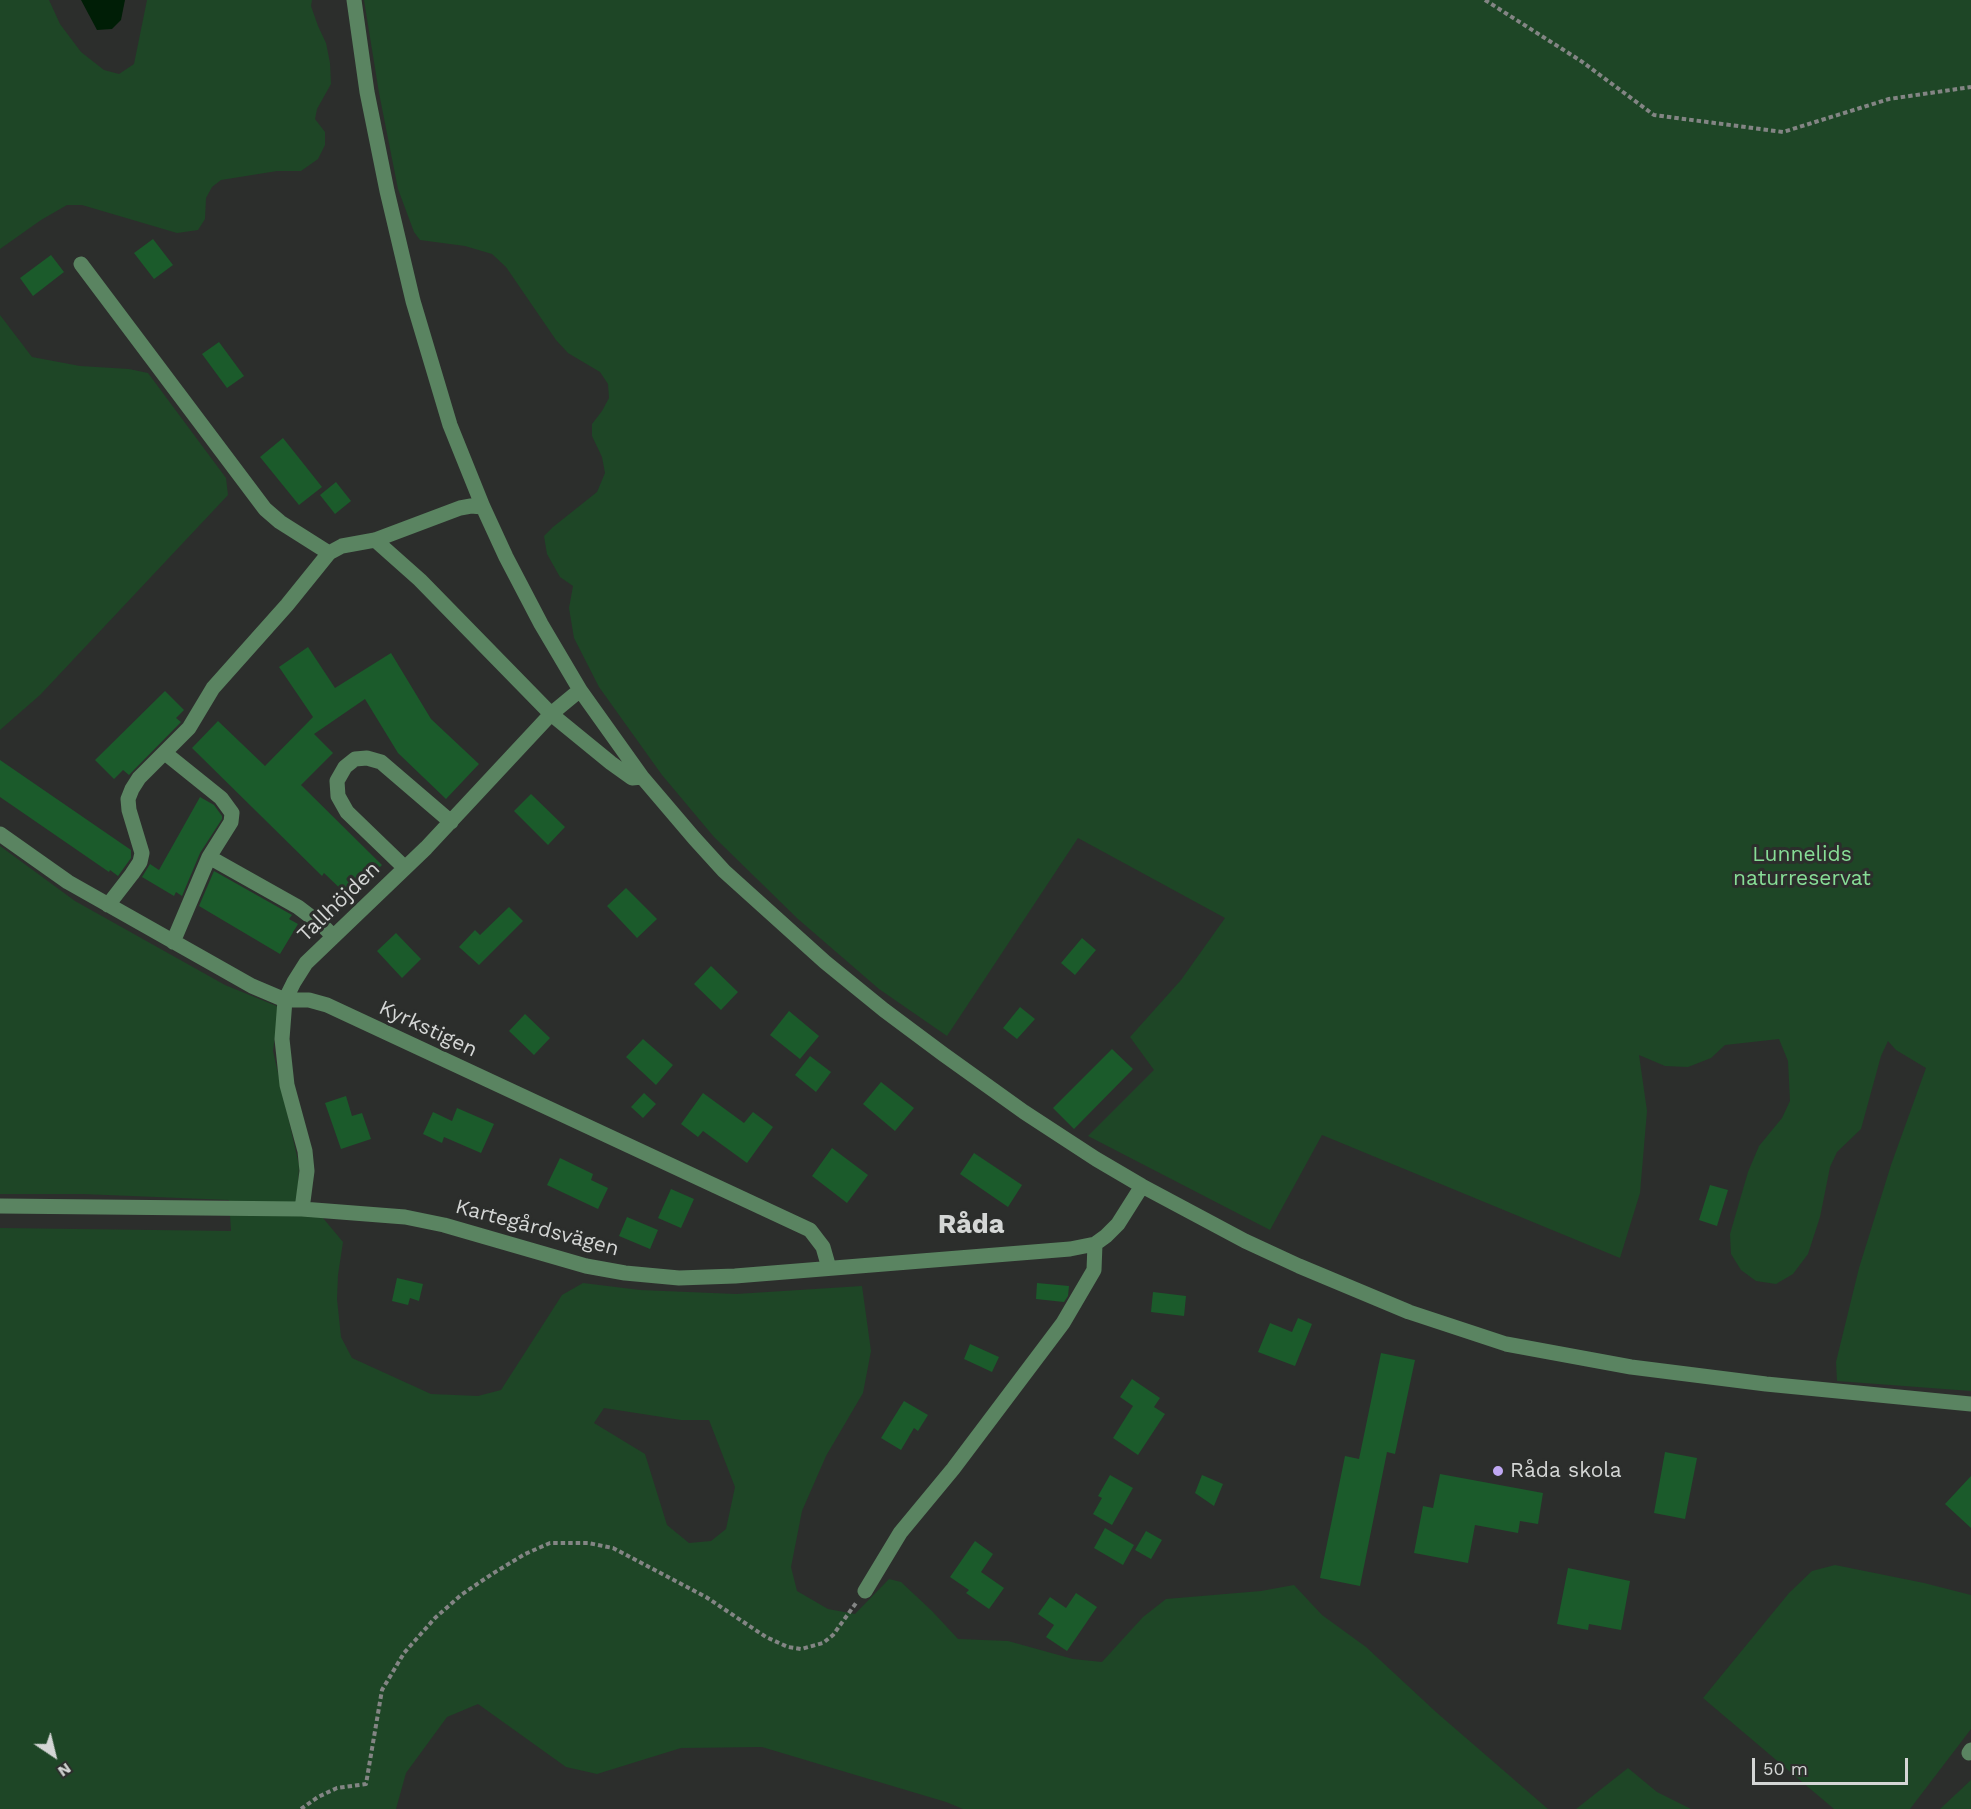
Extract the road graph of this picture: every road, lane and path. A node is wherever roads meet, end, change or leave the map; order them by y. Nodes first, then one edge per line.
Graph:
1 (354, 0) edge
2 (1485, 0) edge
3 (1971, 87) edge
4 (81, 264) dead end
5 (483, 507) junction
6 (375, 540) junction
7 (329, 553) junction
8 (580, 690) junction
9 (551, 714) junction
10 (165, 753) junction
11 (642, 777) junction
12 (451, 822) junction
13 (0, 834) edge
14 (209, 857) junction
15 (405, 868) junction
16 (108, 904) junction
17 (333, 936) junction
18 (172, 942) junction
19 (285, 1000) junction
20 (1142, 1186) junction
21 (0, 1206) edge
22 (302, 1209) junction
23 (1095, 1244) junction
24 (829, 1268) junction
25 (1971, 1404) edge
26 (865, 1591) joint
27 (301, 1809) edge

1 - 5 street
2 - 3 path
4 - 7 street
5 - 6 street
5 - 8 street
6 - 7 street
6 - 9 street
7 - 10 street
8 - 9 street, Tallhöjden
8 - 11 street
9 - 11 street
9 - 12 street, Tallhöjden
10 - 14 street
10 - 16 street
11 - 20 street
12 - 15 street, Tallhöjden
12 - 15 street
13 - 16 street, Kyrkstigen
14 - 17 street
14 - 18 street
15 - 17 street, Tallhöjden
16 - 18 street, Kyrkstigen
17 - 19 street, Tallhöjden
18 - 19 street, Kyrkstigen
19 - 22 street, Tallhöjden
19 - 24 street, Kyrkstigen
20 - 23 street
20 - 25 street
21 - 22 street, Kartegårdsvägen
22 - 24 street, Kartegårdsvägen
23 - 24 street, Kartegårdsvägen
23 - 26 street
26 - 27 path

